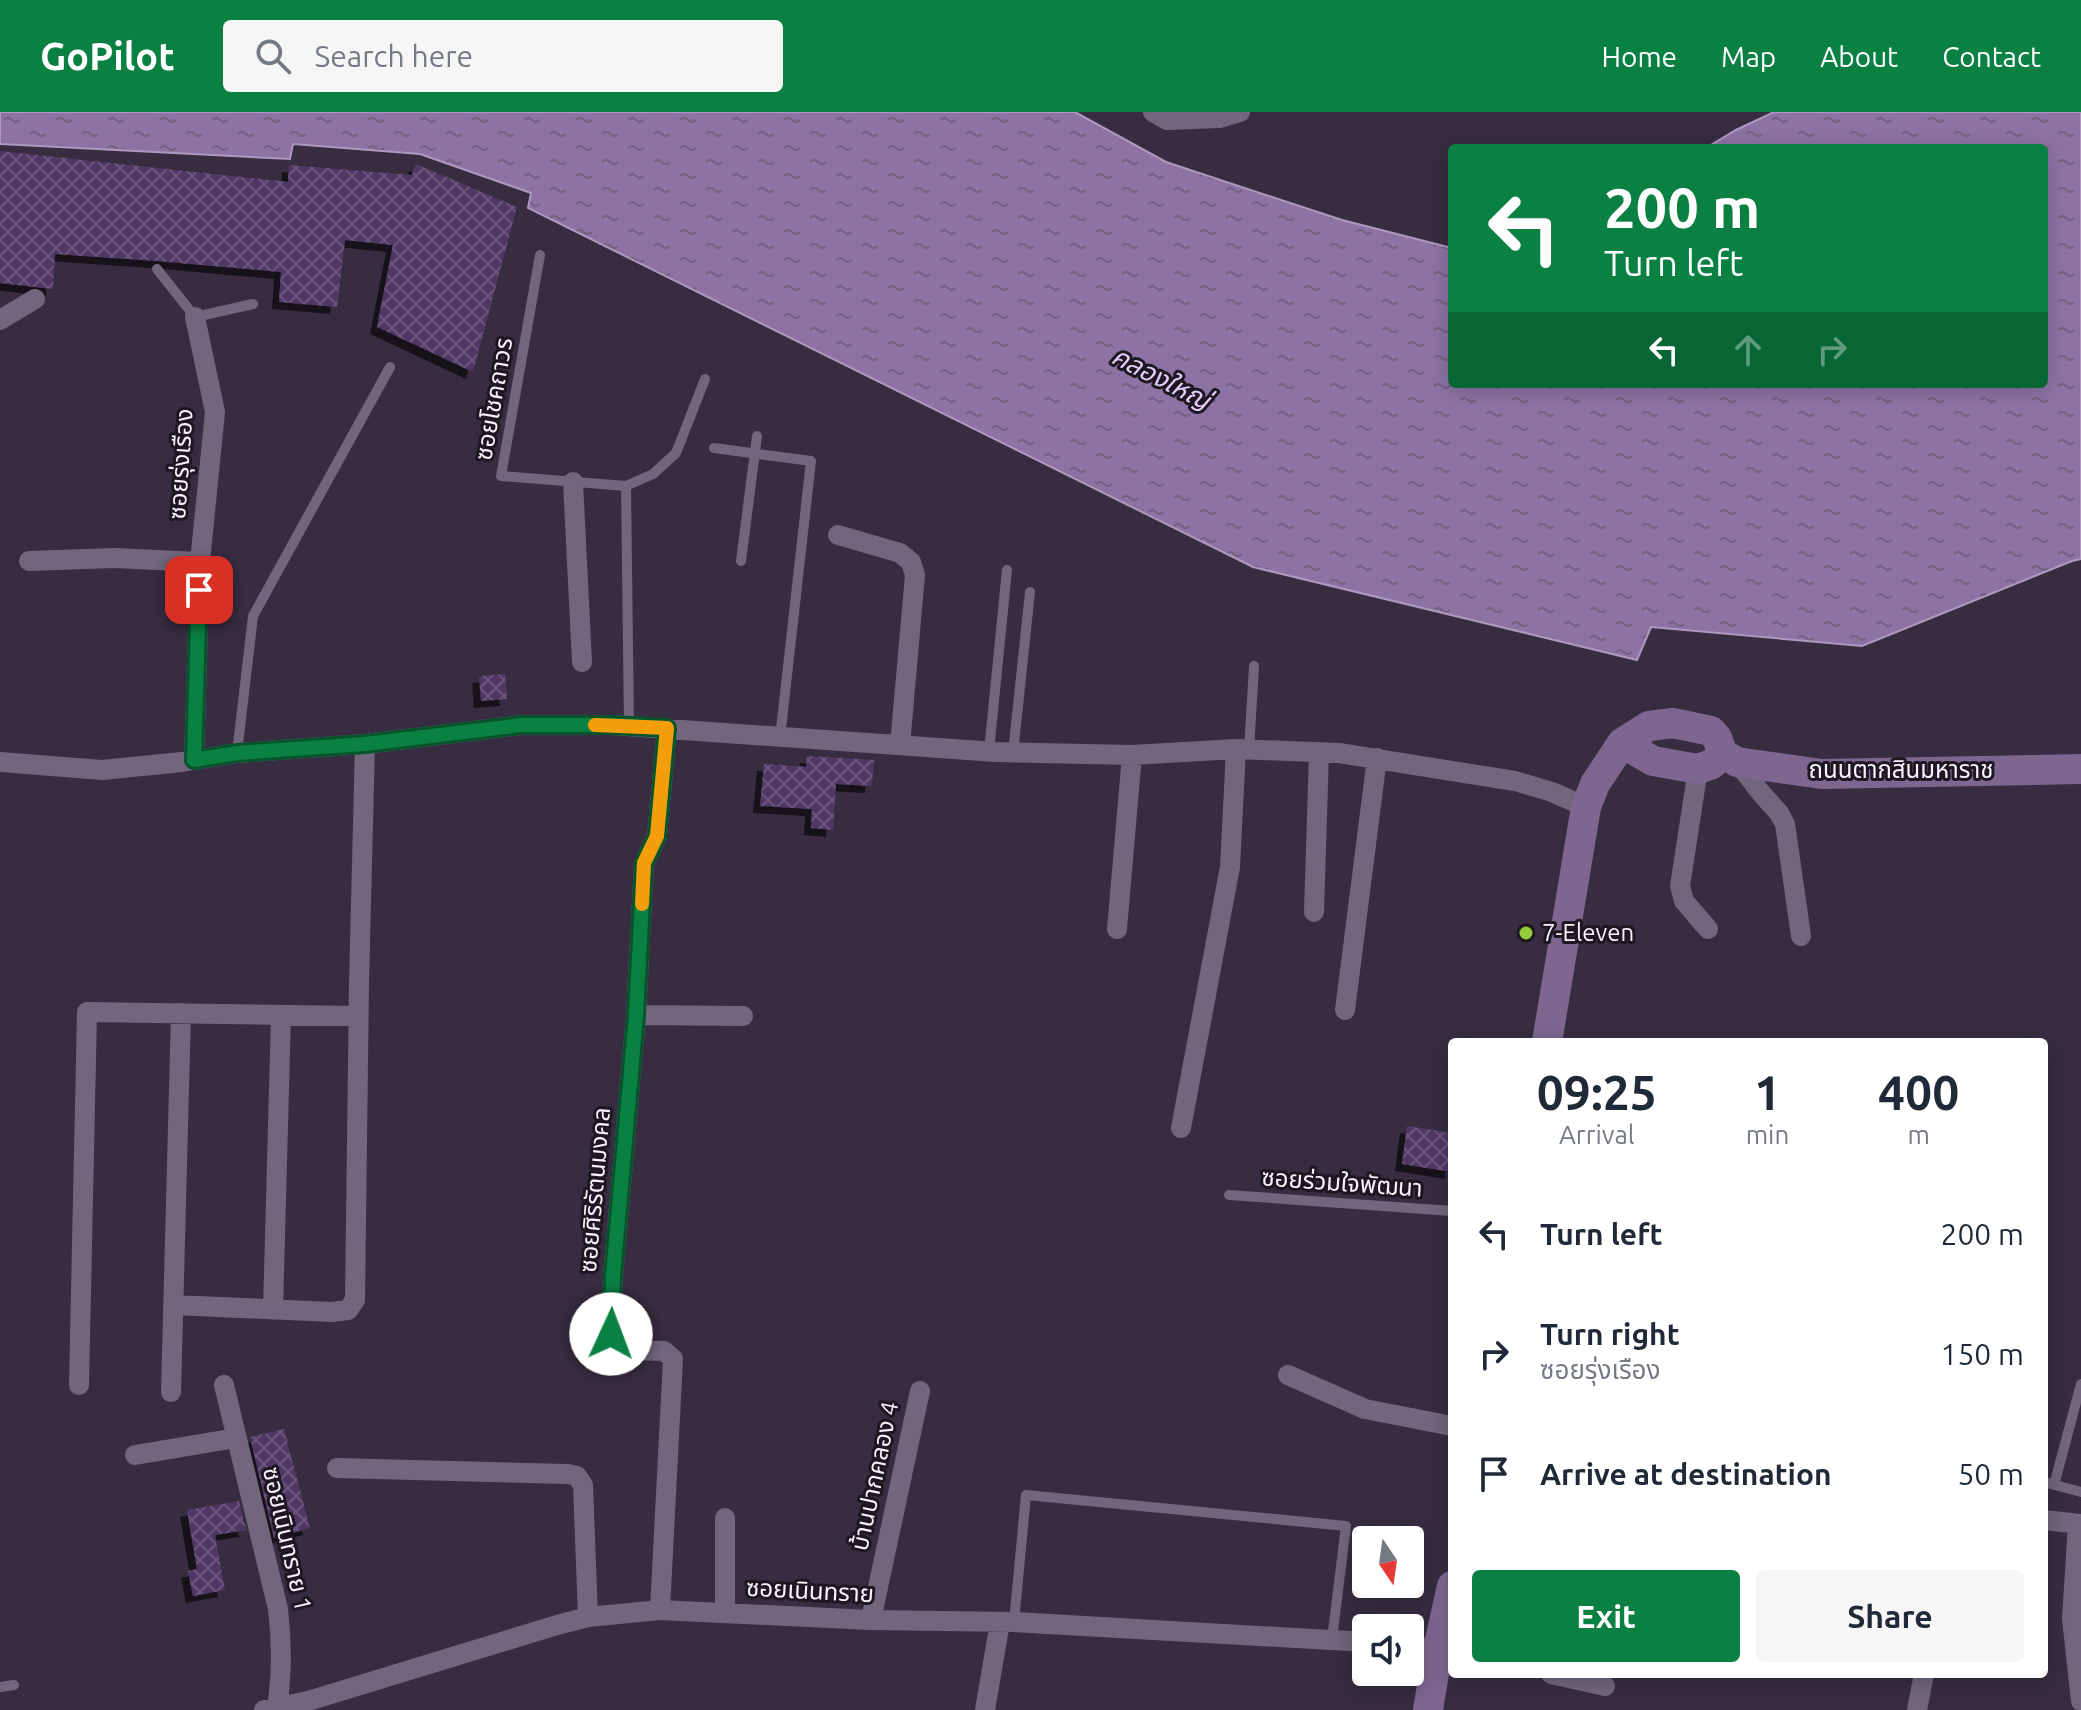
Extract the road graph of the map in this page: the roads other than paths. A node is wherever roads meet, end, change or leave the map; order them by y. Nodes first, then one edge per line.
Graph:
1 (1153, 112) edge
2 (1240, 112) edge
3 (540, 255) dead end
4 (157, 269) dead end
5 (35, 299) dead end
6 (253, 304) dead end
7 (195, 317) junction
8 (0, 320) edge
9 (390, 367) dead end
10 (705, 379) dead end
11 (757, 436) dead end
12 (714, 448) dead end
13 (755, 452) junction
14 (573, 482) junction
15 (626, 486) junction
16 (838, 535) dead end
17 (29, 561) dead end
18 (741, 561) dead end
19 (200, 562) junction
20 (1007, 570) dead end
21 (1030, 592) dead end
22 (582, 662) dead end
23 (1254, 666) dead end
24 (629, 726) junction
25 (667, 728) junction
26 (780, 738) junction
27 (1622, 743) junction
28 (365, 744) junction
29 (900, 745) junction
30 (1243, 750) junction
31 (989, 751) junction
32 (237, 753) junction
33 (1013, 753) junction
34 (1319, 753) junction
35 (1132, 755) junction
36 (1377, 758) junction
37 (194, 760) junction
38 (0, 762) edge
39 (1719, 762) junction
40 (2081, 769) edge
41 (1586, 807) junction
42 (1314, 912) dead end
43 (1117, 929) dead end
44 (1708, 929) dead end
45 (1801, 936) dead end
46 (1345, 1010) dead end
47 (181, 1013) junction
48 (281, 1015) junction
49 (636, 1015) junction
50 (358, 1016) junction
51 (743, 1016) dead end
52 (1549, 1038) edge
53 (1181, 1128) dead end
54 (1229, 1195) dead end
55 (1448, 1211) edge
56 (174, 1305) junction
57 (273, 1310) junction
58 (1288, 1375) dead end
59 (2081, 1384) edge
60 (79, 1385) dead end
61 (224, 1385) dead end
62 (920, 1391) dead end
63 (171, 1392) dead end
64 (1448, 1425) edge
65 (236, 1438) junction
66 (135, 1455) dead end
67 (337, 1468) dead end
68 (2049, 1483) edge
69 (2081, 1492) edge
70 (725, 1518) dead end
71 (2048, 1520) edge
72 (2080, 1524) edge
73 (1448, 1599) edge
74 (660, 1610) junction
75 (725, 1613) junction
76 (588, 1617) junction
77 (871, 1620) junction
78 (1007, 1622) junction
79 (1332, 1639) junction
80 (1352, 1641) edge
81 (1433, 1649) edge
82 (1569, 1678) edge
83 (1923, 1678) edge
84 (14, 1685) dead end
85 (1605, 1686) dead end
86 (0, 1687) edge
87 (2081, 1701) edge
88 (271, 1709) edge
89 (985, 1710) edge
90 (1428, 1710) edge
91 (1917, 1710) edge

1 - 2 street
3 - 14 lane, ซอยโชคถาวร
4 - 7 lane
5 - 8 street
6 - 7 lane
7 - 19 street, ซอยรุ่งเรือง
9 - 32 lane
10 - 15 lane
11 - 13 lane
12 - 13 lane
13 - 18 lane
13 - 26 lane
14 - 15 lane, ซอยโชคถาวร
14 - 22 street
15 - 24 lane
16 - 29 street
17 - 19 street
19 - 37 street, ซอยรุ่งเรือง
20 - 31 lane
21 - 33 lane
23 - 30 lane
24 - 25 street
24 - 28 street
25 - 26 street
25 - 49 street, ซอยศิริรัตนมงคล
26 - 29 street
27 - 39 street, ถนนตากสินมหาราช
27 - 39 street
27 - 41 street
28 - 32 street
28 - 50 street
29 - 31 street
30 - 34 street
30 - 35 street
30 - 53 street
31 - 33 street
32 - 37 street
33 - 35 street
34 - 36 street
34 - 42 street
35 - 43 street
36 - 41 street
36 - 46 street
37 - 38 street
39 - 40 street, ถนนตากสินมหาราช
39 - 44 street
39 - 45 street
41 - 52 street
47 - 48 street
47 - 56 street
47 - 60 street
48 - 50 street
48 - 57 street
49 - 51 street
49 - 74 street, ซอยศิริรัตนมงคล
50 - 57 street
54 - 55 lane, ซอยร่วมใจพัฒนา
56 - 57 street
56 - 63 street
58 - 64 street
59 - 68 lane
61 - 65 street, ซอยเนินทราย 1
62 - 77 street, บ้านปากคลอง 4
65 - 66 street
65 - 88 street, ซอยเนินทราย 1
67 - 76 street
68 - 69 lane
70 - 75 street
71 - 72 street
72 - 87 street
73 - 81 street
74 - 75 street, ซอยเนินทราย
74 - 76 street, ซอยเนินทราย
75 - 77 street, ซอยเนินทราย
76 - 88 street, ซอยเนินทราย
77 - 78 street, ซอยเนินทราย
78 - 79 street, ซอยเนินทราย
78 - 79 lane
78 - 89 street
79 - 80 street, ซอยเนินทราย
81 - 90 street
82 - 85 street
83 - 91 street
84 - 86 lane

